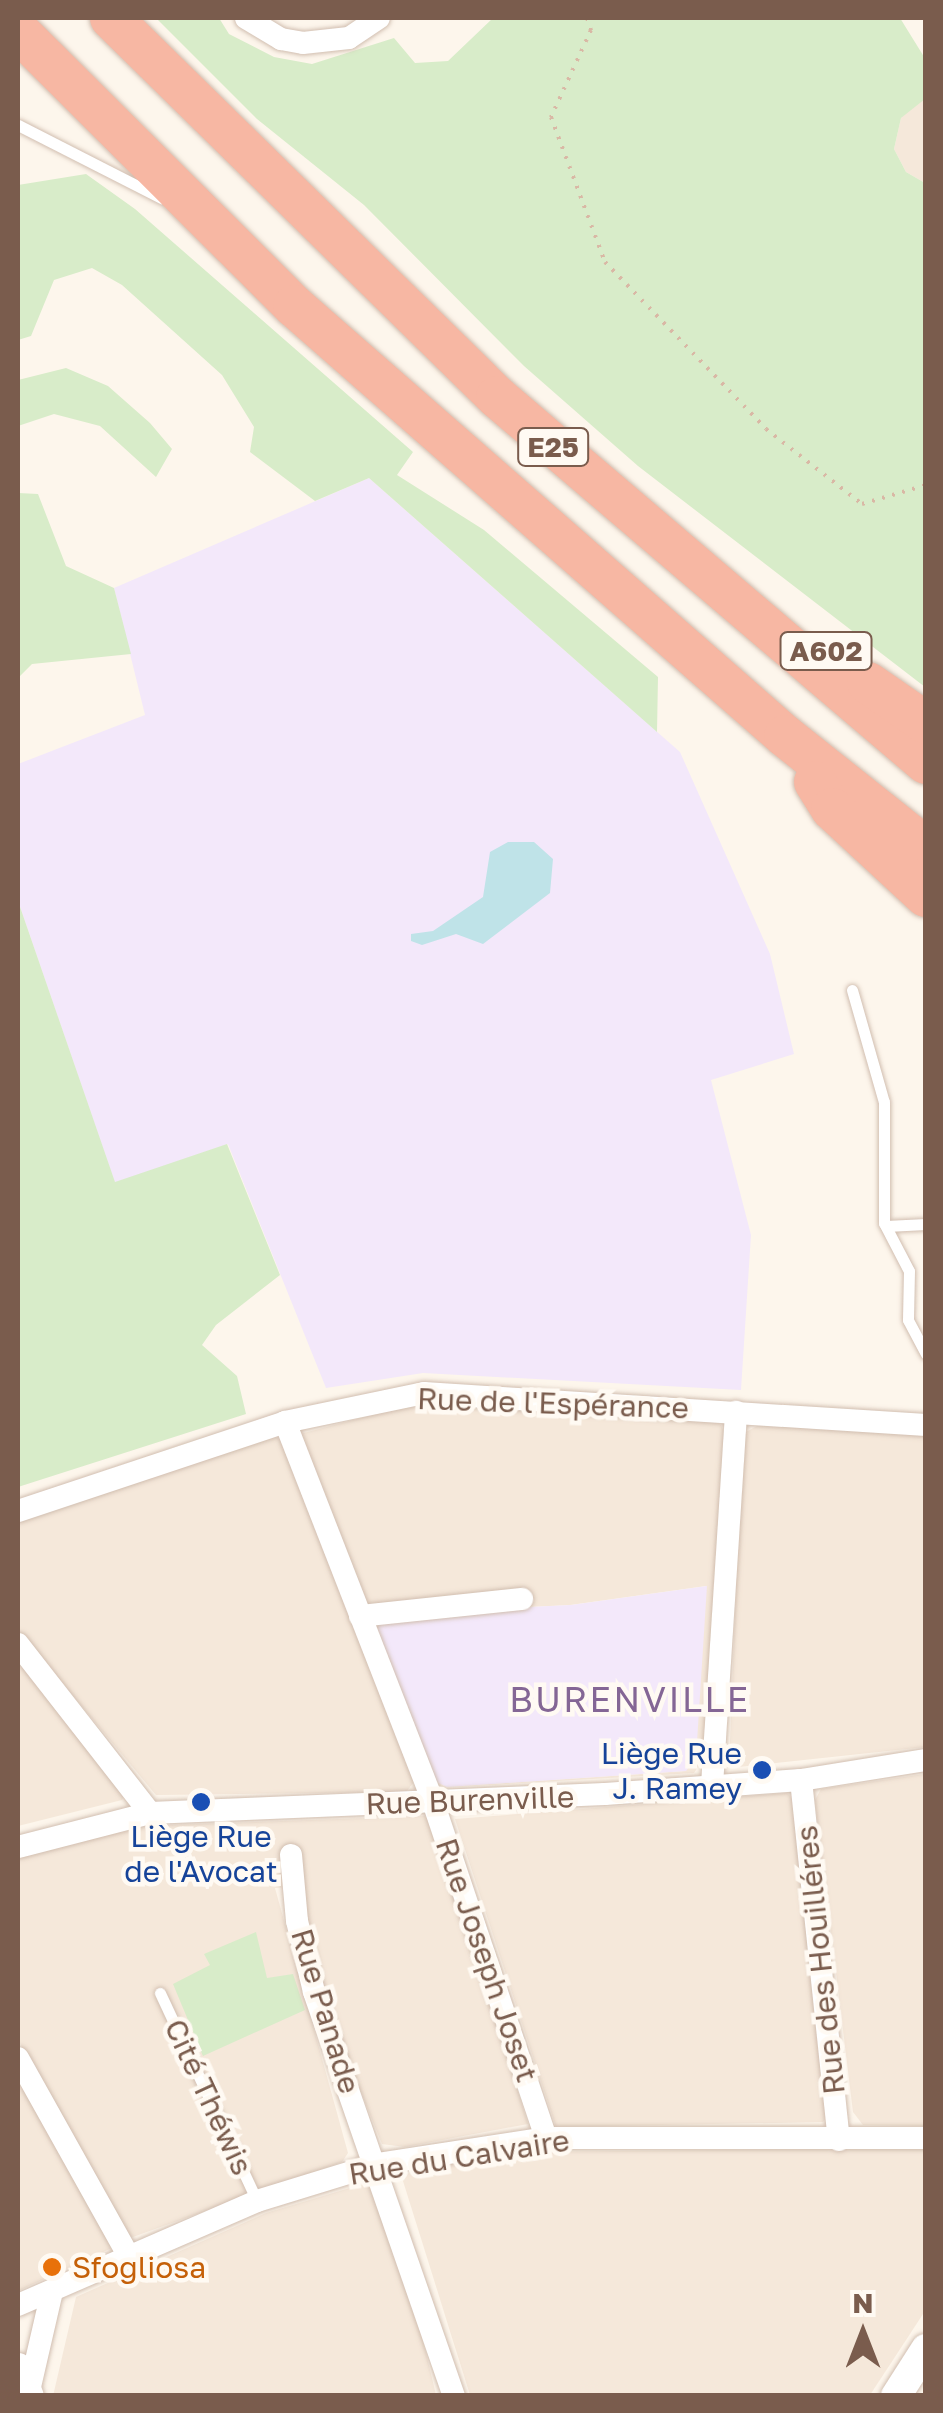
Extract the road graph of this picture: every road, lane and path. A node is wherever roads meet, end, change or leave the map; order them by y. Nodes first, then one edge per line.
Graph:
1 (111, 18) edge
2 (246, 18) edge
3 (379, 18) edge
4 (587, 18) edge
5 (18, 31) edge
6 (18, 125) edge
7 (201, 218) junction
8 (926, 485) edge
9 (740, 609) junction
10 (926, 723) edge
11 (785, 736) junction
12 (926, 763) edge
13 (926, 848) edge
14 (926, 896) edge
15 (852, 990) dead end
16 (926, 1224) edge
17 (886, 1226) junction
18 (926, 1354) edge
19 (736, 1412) junction
20 (285, 1422) junction
21 (926, 1425) edge
22 (18, 1511) edge
23 (522, 1599) dead end
24 (360, 1616) junction
25 (18, 1644) edge
26 (926, 1760) edge
27 (801, 1780) junction
28 (712, 1785) junction
29 (434, 1802) junction
30 (150, 1813) junction
31 (18, 1846) edge
32 (291, 1855) dead end
33 (160, 1993) dead end
34 (18, 2058) edge
35 (546, 2138) junction
36 (926, 2138) edge
37 (839, 2140) junction
38 (378, 2164) junction
39 (258, 2201) junction
40 (129, 2258) junction
41 (52, 2291) junction
42 (18, 2305) edge
43 (926, 2349) edge
44 (25, 2385) edge
45 (454, 2396) edge
46 (896, 2396) edge

1 - 9 highway, E25
2 - 3 street
4 - 8 path
5 - 7 highway, E25
6 - 7 lane
7 - 11 highway, E25
9 - 10 highway, A602
9 - 12 highway, E25
11 - 13 highway, E25
11 - 14 highway
15 - 17 lane
16 - 17 lane
17 - 18 lane
19 - 20 street, Rue de l'Espérance
19 - 21 street, Rue de l'Espérance
19 - 28 street
20 - 22 street, Rue de l'Espérance
20 - 24 street, Rue Joseph Joset
23 - 24 street
24 - 29 street, Rue Joseph Joset
25 - 30 street
26 - 27 street, Rue Burenville
27 - 28 street, Rue Burenville
27 - 37 street, Rue des Houilléres
28 - 29 street, Rue Burenville
29 - 30 street, Rue Burenville
29 - 35 street, Rue Joseph Joset
30 - 31 street, Rue Burenville
32 - 38 street, Rue Panade
33 - 39 lane, Cité Théwis
34 - 40 street
35 - 37 street, Rue du Calvaire
35 - 38 street, Rue du Calvaire
36 - 37 street, Rue du Calvaire
38 - 39 street, Rue du Calvaire
38 - 45 street, Rue Panade
39 - 40 street, Rue du Calvaire
40 - 41 street, Rue du Calvaire
41 - 42 street, Rue du Calvaire
41 - 44 street
43 - 46 street

